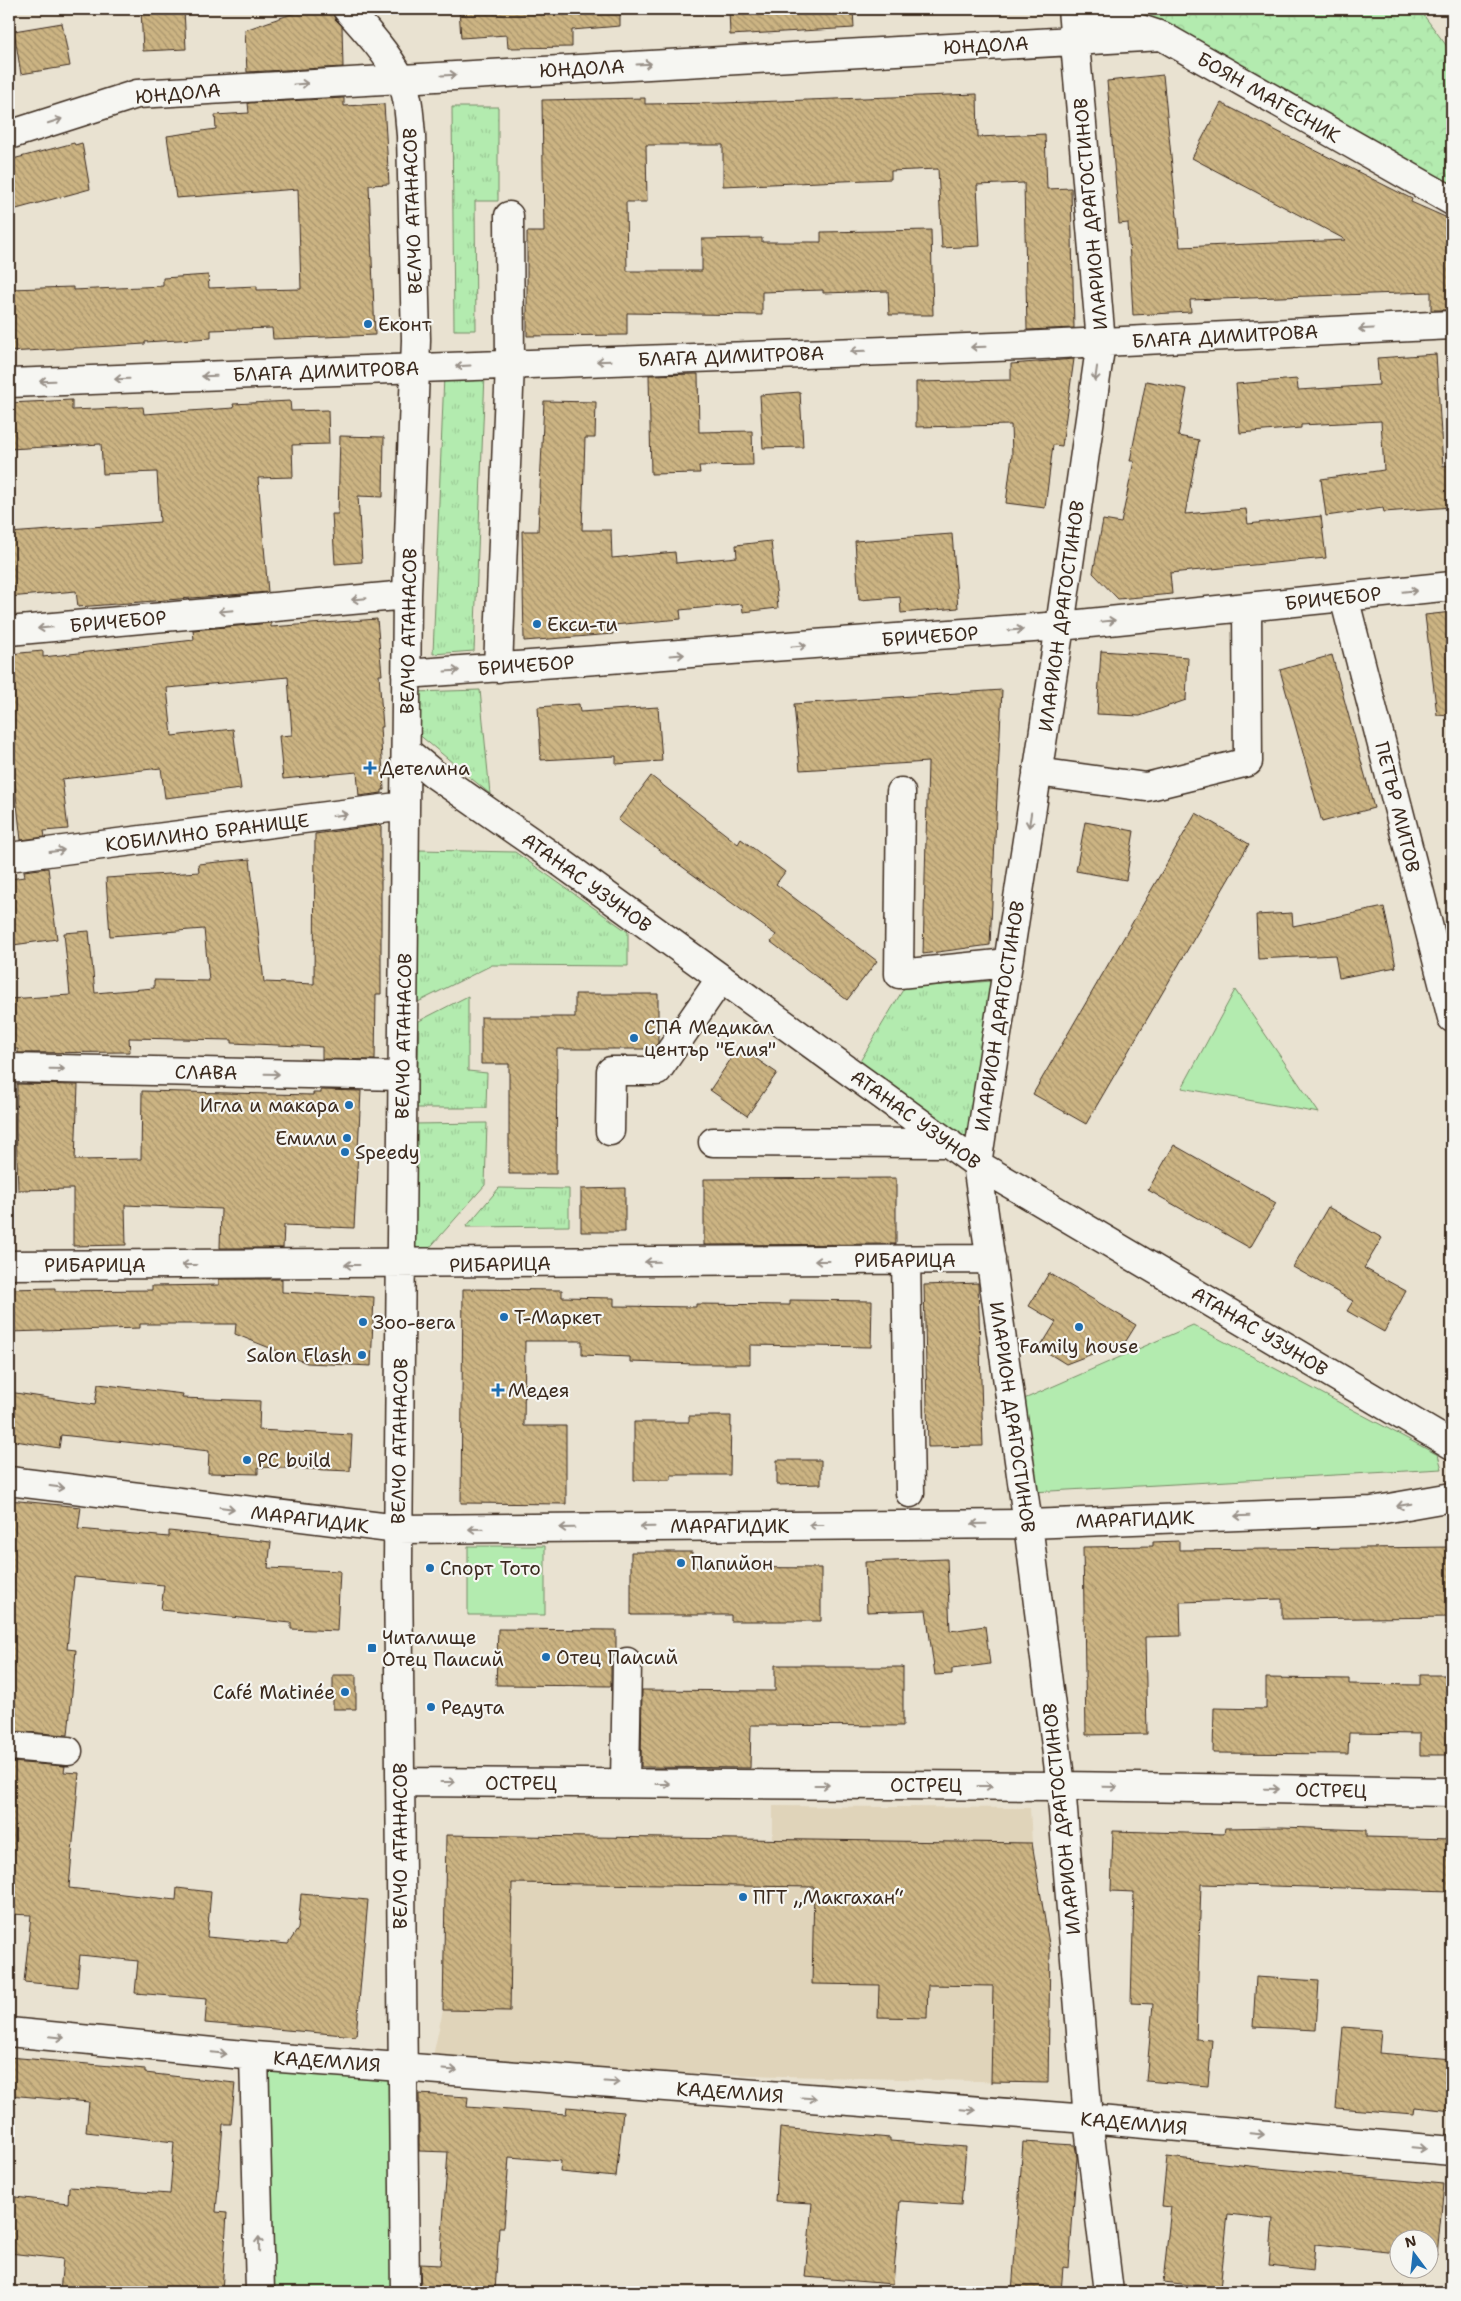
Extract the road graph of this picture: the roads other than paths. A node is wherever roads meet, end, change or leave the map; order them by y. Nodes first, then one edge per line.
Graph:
1 (347, 9) edge
2 (1072, 9) edge
3 (1080, 9) edge
4 (1162, 36) junction
5 (1075, 40) junction
6 (400, 78) junction
7 (9, 135) edge
8 (1452, 201) edge
9 (509, 216) dead end
10 (1452, 325) edge
11 (1101, 342) junction
12 (510, 364) junction
13 (415, 368) junction
14 (9, 383) edge
15 (1452, 586) edge
16 (407, 595) junction
17 (1344, 597) junction
18 (1247, 607) junction
19 (1060, 626) junction
20 (9, 631) edge
21 (498, 668) junction
22 (406, 674) junction
23 (406, 751) junction
24 (1037, 772) junction
25 (901, 792) dead end
26 (405, 806) junction
27 (9, 857) edge
28 (1008, 963) junction
29 (721, 978) junction
30 (1452, 1018) edge
31 (9, 1068) edge
32 (402, 1076) junction
33 (610, 1131) dead end
34 (713, 1142) dead end
35 (949, 1143) junction
36 (977, 1164) junction
37 (991, 1259) junction
38 (906, 1260) junction
39 (9, 1265) edge
40 (401, 1265) junction
41 (1452, 1446) edge
42 (9, 1480) edge
43 (910, 1493) dead end
44 (1452, 1497) edge
45 (1028, 1524) junction
46 (398, 1529) junction
47 (627, 1662) dead end
48 (9, 1746) edge
49 (68, 1751) dead end
50 (400, 1782) junction
51 (625, 1783) junction
52 (1061, 1786) junction
53 (1452, 1792) edge
54 (9, 2032) edge
55 (254, 2056) junction
56 (402, 2067) junction
57 (1088, 2119) junction
58 (1452, 2151) edge
59 (260, 2292) edge
60 (405, 2292) edge
61 (1109, 2292) edge

1 - 6 street, ВЕЛЧО АТАНАСОВ
2 - 5 street, ИЛАРИОН ДРАГОСТИНОВ
3 - 4 street, БОЯН МАГЕСНИК
4 - 5 street, ЮНДОЛА
4 - 8 street, БОЯН МАГЕСНИК
6 -> 5 street, ЮНДОЛА
5 - 11 street, ИЛАРИОН ДРАГОСТИНОВ
7 -> 6 street, ЮНДОЛА
6 - 13 street, ВЕЛЧО АТАНАСОВ
9 - 12 street
10 -> 11 street, БЛАГА ДИМИТРОВА
11 -> 12 street, БЛАГА ДИМИТРОВА
11 -> 19 street, ИЛАРИОН ДРАГОСТИНОВ
12 -> 13 street, БЛАГА ДИМИТРОВА
12 - 21 street
13 -> 14 street, БЛАГА ДИМИТРОВА
13 - 16 street, ВЕЛЧО АТАНАСОВ
17 -> 15 street, БРИЧЕБОР
16 -> 20 street, БРИЧЕБОР
16 - 22 street, ВЕЛЧО АТАНАСОВ
17 - 18 street, БРИЧЕБОР
17 - 30 street, ПЕТЪР МИТОВ
19 -> 18 street, БРИЧЕБОР
18 - 24 street
21 -> 19 street, БРИЧЕБОР
19 - 24 street, ИЛАРИОН ДРАГОСТИНОВ
22 -> 21 street, БРИЧЕБОР
22 - 23 street, ВЕЛЧО АТАНАСОВ
23 - 26 street, ВЕЛЧО АТАНАСОВ
23 - 29 street, АТАНАС УЗУНОВ
24 -> 28 street, ИЛАРИОН ДРАГОСТИНОВ
25 - 28 street
27 -> 26 street, КОБИЛИНО БРАНИЩЕ
26 - 32 street, ВЕЛЧО АТАНАСОВ
28 - 36 street, ИЛАРИОН ДРАГОСТИНОВ
29 - 33 street
29 - 35 street, АТАНАС УЗУНОВ
31 -> 32 street, СЛАВА
32 - 40 street, ВЕЛЧО АТАНАСОВ
34 - 35 street
35 - 36 street, АТАНАС УЗУНОВ
36 - 37 street, ИЛАРИОН ДРАГОСТИНОВ
36 - 41 street, АТАНАС УЗУНОВ
37 - 38 street, РИБАРИЦА
37 - 45 street, ИЛАРИОН ДРАГОСТИНОВ
38 -> 40 street, РИБАРИЦА
38 - 43 street
40 -> 39 street, РИБАРИЦА
40 - 46 street, ВЕЛЧО АТАНАСОВ
42 -> 46 street, МАРАГИДИК
44 -> 45 street, МАРАГИДИК
45 -> 46 street, МАРАГИДИК
45 - 52 street, ИЛАРИОН ДРАГОСТИНОВ
46 - 50 street, ВЕЛЧО АТАНАСОВ
47 - 51 street
48 - 49 street
50 -> 51 street, ОСТРЕЦ
50 - 56 street, ВЕЛЧО АТАНАСОВ
51 -> 52 street, ОСТРЕЦ
52 -> 53 street, ОСТРЕЦ
52 - 57 street, ИЛАРИОН ДРАГОСТИНОВ
54 -> 55 street, КАДЕМЛИЯ
55 - 56 street, КАДЕМЛИЯ
59 -> 55 street
56 -> 57 street, КАДЕМЛИЯ
56 - 60 street, ВЕЛЧО АТАНАСОВ
57 -> 58 street, КАДЕМЛИЯ
57 - 61 street, ИЛАРИОН ДРАГОСТИНОВ

